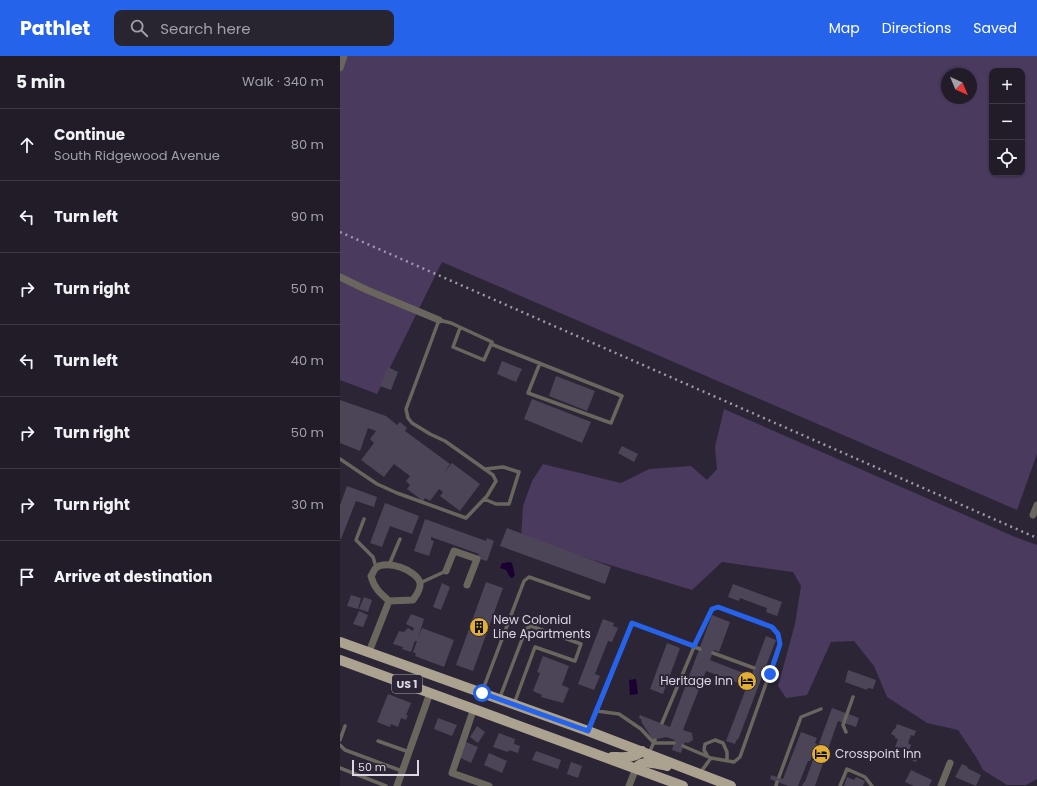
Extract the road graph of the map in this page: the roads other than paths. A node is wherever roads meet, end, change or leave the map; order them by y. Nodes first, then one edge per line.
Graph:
1 (344, 56) edge
2 (340, 68) edge
3 (340, 277) edge
4 (439, 320) junction
5 (460, 328) junction
6 (491, 344) junction
7 (540, 363) junction
8 (340, 459) edge
9 (485, 469) junction
10 (484, 499) junction
11 (1037, 505) edge
12 (1033, 515) dead end
13 (364, 518) dead end
14 (400, 539) dead end
15 (389, 565) junction
16 (376, 568) junction
17 (446, 571) joint
18 (420, 583) junction
19 (468, 585) dead end
20 (589, 598) dead end
21 (389, 601) junction
22 (340, 642) edge
23 (694, 646) junction
24 (700, 649) dead end
25 (369, 652) junction
26 (713, 653) dead end
27 (341, 662) edge
28 (754, 668) dead end
29 (764, 672) dead end
30 (770, 674) junction
31 (430, 693) junction
32 (482, 693) junction
33 (853, 697) dead end
34 (499, 699) junction
35 (514, 705) junction
36 (474, 708) junction
37 (821, 710) dead end
38 (597, 711) junction
39 (662, 723) dead end
40 (345, 726) dead end
41 (588, 731) junction
42 (846, 732) dead end
43 (340, 740) edge
44 (378, 740) dead end
45 (654, 741) junction
46 (674, 743) dead end
47 (340, 746) edge
48 (683, 746) dead end
49 (410, 752) junction
50 (645, 753) junction
51 (606, 757) junction
52 (709, 757) junction
53 (727, 760) junction
54 (950, 763) dead end
55 (340, 768) edge
56 (636, 768) junction
57 (685, 768) junction
58 (402, 771) junction
59 (699, 774) junction
60 (779, 777) dead end
61 (386, 786) edge
62 (397, 786) edge
63 (489, 786) edge
64 (629, 786) edge
65 (683, 786) edge
66 (731, 786) edge
67 (840, 786) edge
68 (872, 786) edge
69 (941, 786) edge

1 - 2 street
3 - 4 street
4 - 5 lane
4 - 9 lane
5 - 6 lane
5 - 6 lane
6 - 7 lane
7 - 7 lane
8 - 10 lane
9 - 10 lane
9 - 10 lane
11 - 12 street
13 - 16 lane
14 - 15 lane
15 - 16 street
15 - 18 street
16 - 21 street
17 - 18 lane
17 - 19 street
18 - 21 street
20 - 32 lane
21 - 25 street
22 - 25 main road, US 1
23 - 24 lane
23 - 30 lane
23 - 38 lane
23 - 39 lane
25 - 32 main road, US 1
26 - 28 lane
27 - 31 main road, US 1
29 - 30 lane
30 - 53 lane
31 - 36 main road, US 1
31 - 49 street
32 - 34 main road, US 1
33 - 42 lane
34 - 35 main road, US 1
34 - 35 lane
35 - 41 main road, US 1
36 - 51 main road, US 1
36 - 63 street
37 - 60 lane
38 - 41 lane
38 - 45 lane
40 - 43 lane
41 - 50 main road, US 1
44 - 49 lane
45 - 46 lane
45 - 50 lane
47 - 58 lane
48 - 52 lane
49 - 58 street
50 - 51 main road
50 - 57 main road, US 1
51 - 56 main road, US 1
52 - 53 lane
52 - 53 lane
52 - 59 lane
54 - 69 street
55 - 61 lane
56 - 57 main road
56 - 64 street
56 - 65 main road, US 1
57 - 59 main road, US 1
58 - 62 street
59 - 66 main road, US 1
67 - 68 lane

